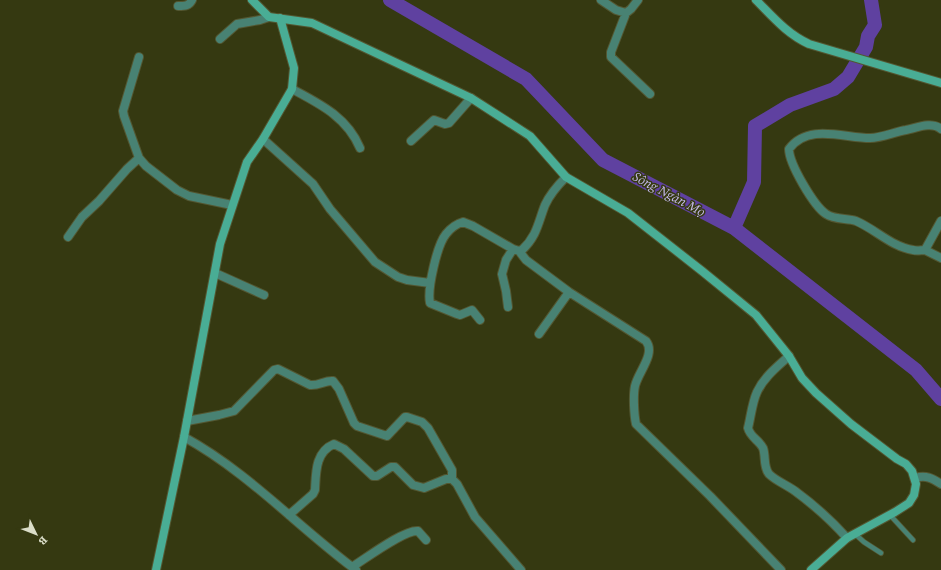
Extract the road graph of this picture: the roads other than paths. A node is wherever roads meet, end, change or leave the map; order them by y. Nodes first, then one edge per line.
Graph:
1 (192, 0) edge
2 (252, 0) edge
3 (601, 0) edge
4 (638, 0) edge
5 (756, 0) edge
6 (178, 6) dead end
7 (626, 13) junction
8 (269, 17) junction
9 (280, 18) junction
10 (220, 39) dead end
11 (139, 57) dead end
12 (941, 83) edge
13 (292, 89) junction
14 (650, 94) dead end
15 (471, 98) junction
16 (941, 129) edge
17 (263, 139) junction
18 (411, 141) dead end
19 (360, 148) dead end
20 (140, 158) junction
21 (566, 176) junction
22 (232, 205) junction
23 (941, 221) edge
24 (68, 238) dead end
25 (516, 250) junction
26 (925, 250) junction
27 (941, 258) edge
28 (215, 273) junction
29 (430, 283) junction
30 (569, 292) junction
31 (264, 295) dead end
32 (508, 308) dead end
33 (480, 320) dead end
34 (539, 334) dead end
35 (788, 356) junction
36 (187, 421) junction
37 (184, 437) junction
38 (915, 478) junction
39 (452, 479) junction
40 (941, 484) edge
41 (890, 515) junction
42 (289, 516) junction
43 (851, 536) junction
44 (426, 540) dead end
45 (913, 540) dead end
46 (881, 553) dead end
47 (354, 568) edge
48 (156, 570) edge
49 (521, 570) edge
50 (781, 570) edge
51 (810, 570) edge

1 - 6 street
2 - 8 street
3 - 7 street
4 - 7 street
5 - 12 street
7 - 14 street
8 - 9 street
8 - 10 street
9 - 13 street
9 - 15 street
11 - 20 street
13 - 17 street
13 - 19 street
15 - 18 street
15 - 21 street
16 - 26 street
17 - 22 street
17 - 29 street
20 - 22 street
20 - 24 street
21 - 25 street
21 - 35 street
22 - 28 street
23 - 26 street
25 - 29 street
25 - 30 street
25 - 32 street
26 - 27 street
28 - 31 street
28 - 36 street
29 - 33 street
30 - 34 street
30 - 50 street
35 - 38 street
35 - 43 street
36 - 37 street
36 - 39 street
37 - 42 street
37 - 48 street
38 - 40 street
38 - 41 street
39 - 42 street
39 - 49 street
41 - 43 street
41 - 45 lane
42 - 47 street
43 - 46 lane
43 - 51 street
44 - 47 street

